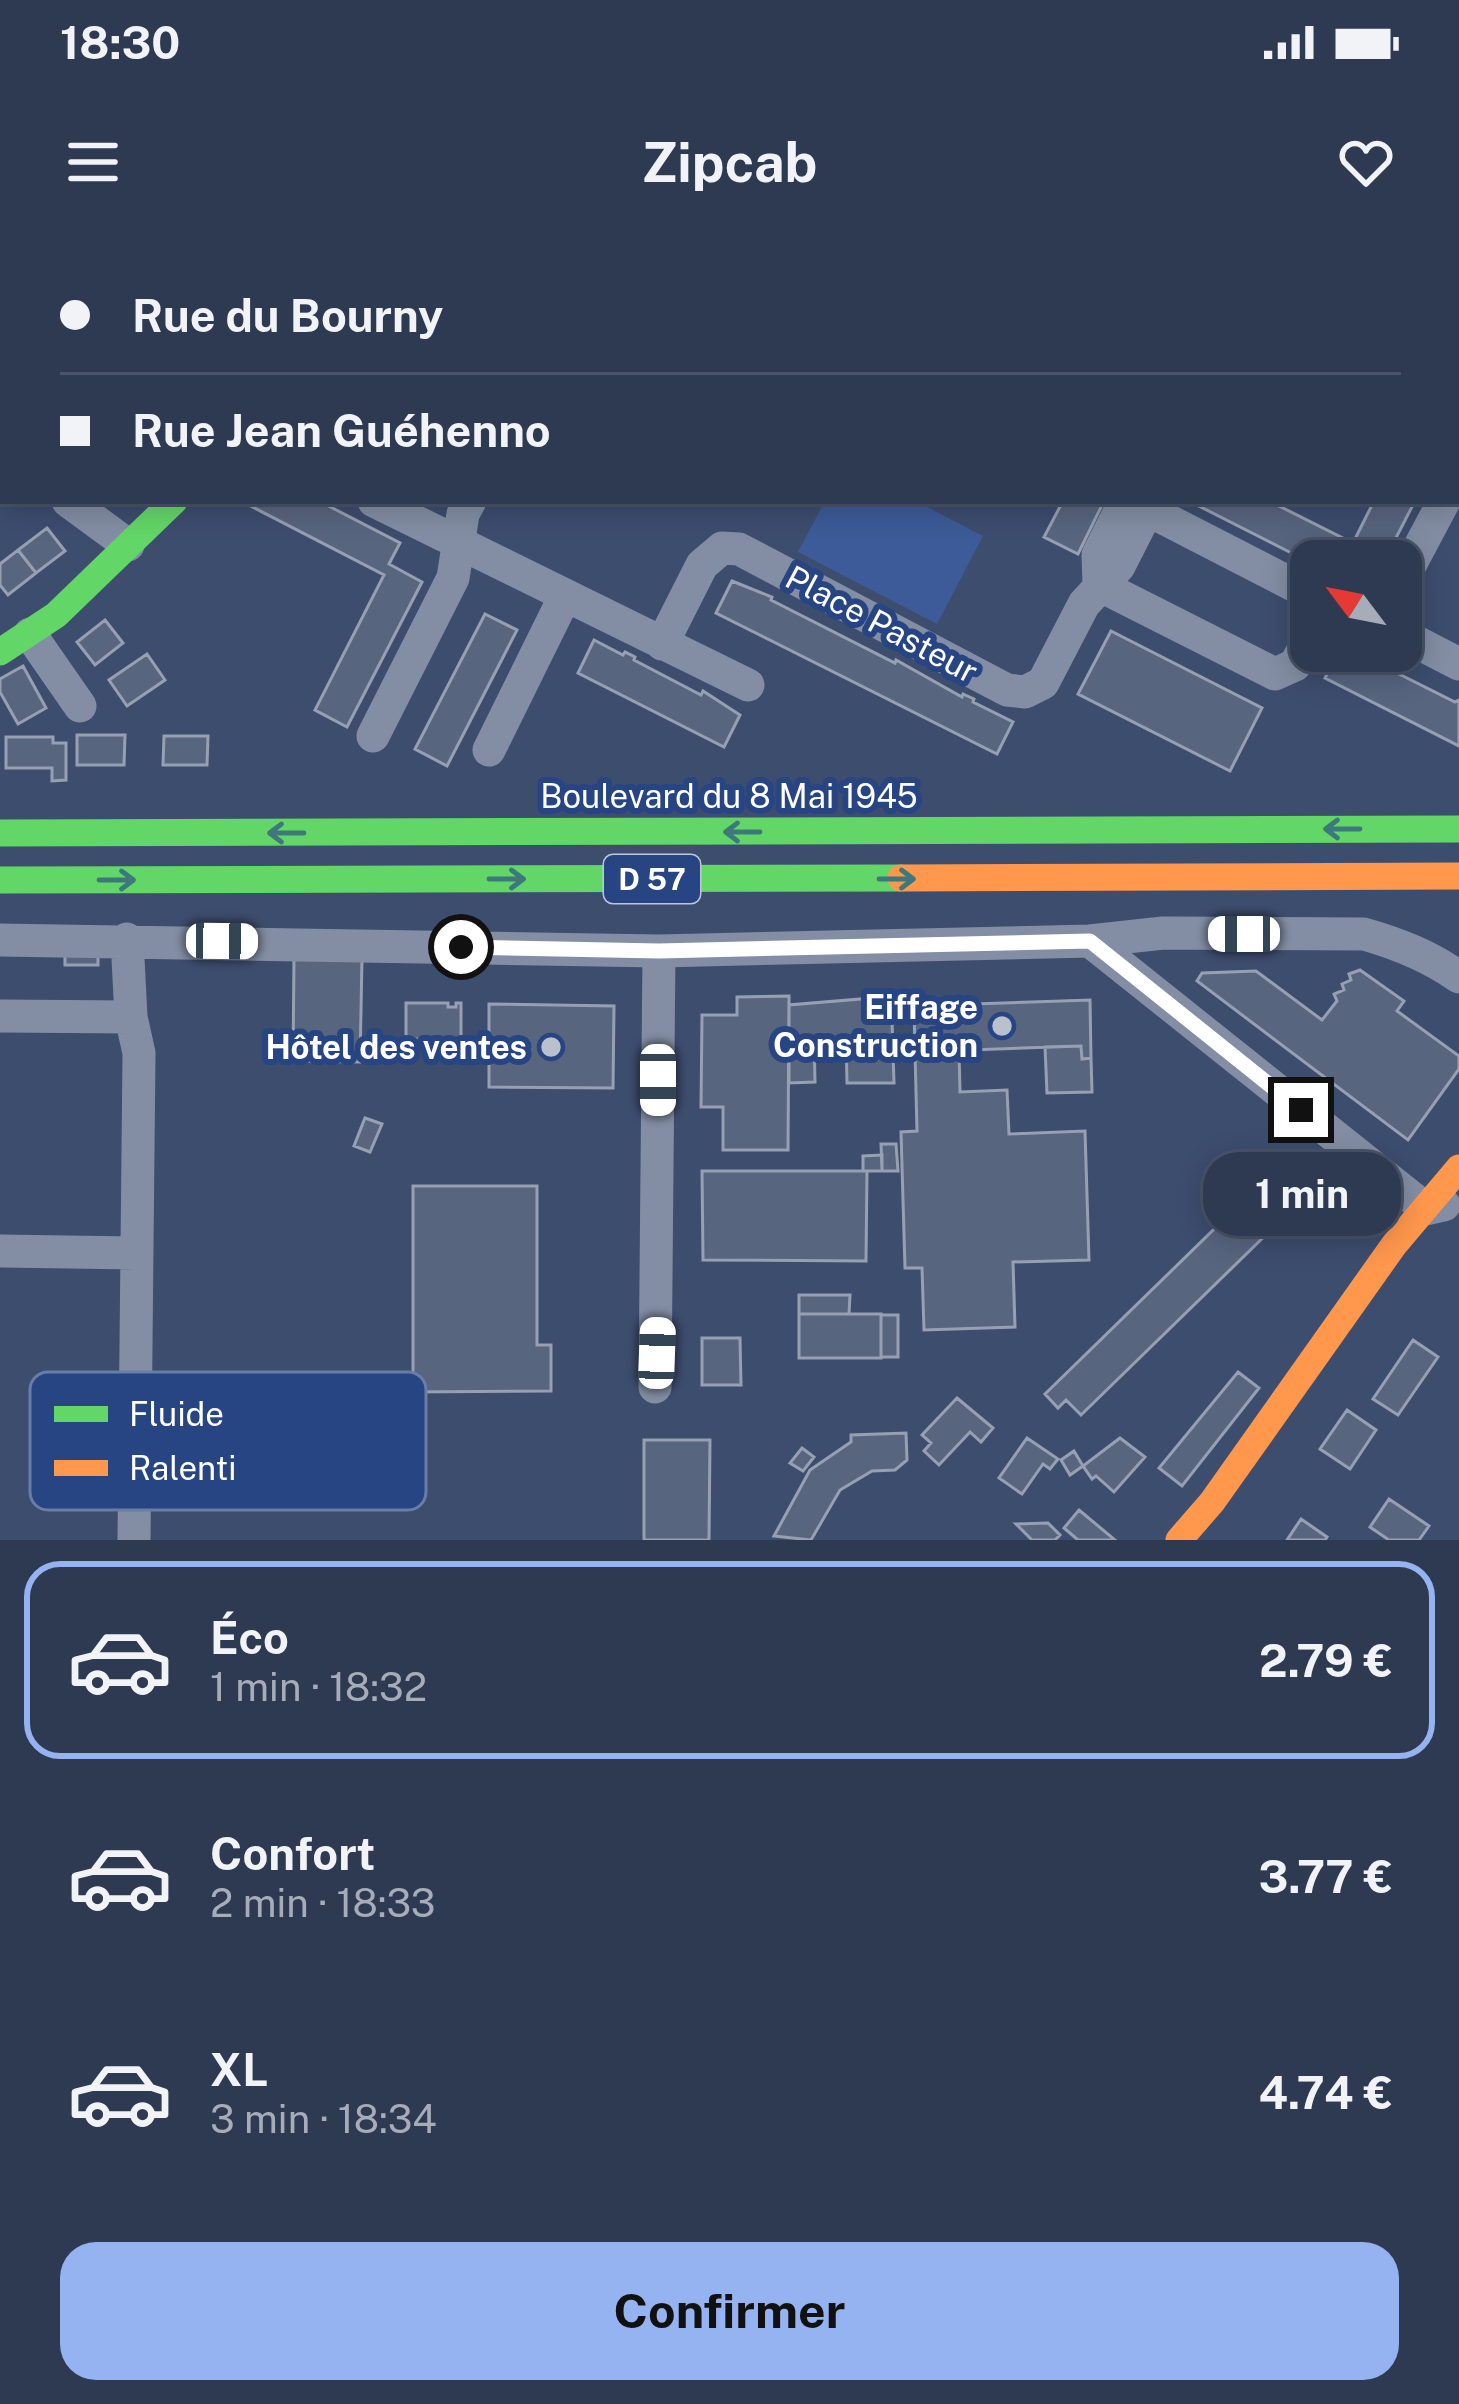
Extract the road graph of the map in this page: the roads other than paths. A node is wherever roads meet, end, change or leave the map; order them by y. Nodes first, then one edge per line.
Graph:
1 (72, 504) edge
2 (171, 504) edge
3 (380, 504) edge
4 (468, 504) edge
5 (1142, 504) edge
6 (1442, 504) edge
7 (1422, 542) edge
8 (128, 545) junction
9 (459, 545) junction
10 (1290, 583) edge
11 (1099, 585) junction
12 (565, 596) junction
13 (30, 634) junction
14 (662, 644) junction
15 (1422, 645) edge
16 (0, 652) edge
17 (1459, 664) edge
18 (1290, 667) edge
19 (748, 685) dead end
20 (80, 706) dead end
21 (374, 736) dead end
22 (489, 750) dead end
23 (1459, 829) edge
24 (0, 832) edge
25 (1459, 856) edge
26 (1459, 876) edge
27 (1304, 878) junction
28 (0, 880) edge
29 (1459, 902) edge
30 (127, 939) junction
31 (0, 940) edge
32 (1090, 941) junction
33 (659, 951) junction
34 (1459, 977) edge
35 (0, 1016) edge
36 (131, 1017) junction
37 (1459, 1168) edge
38 (1448, 1205) edge
39 (0, 1251) edge
40 (136, 1253) junction
41 (135, 1372) edge
42 (656, 1387) dead end
43 (134, 1510) edge
44 (134, 1540) edge
45 (1179, 1540) edge

1 - 8 street
2 - 8 main road
3 - 9 street
4 - 9 street
5 - 10 street
5 - 11 street, Place Pasteur
6 - 7 street
8 - 13 main road
9 - 12 street
9 - 21 street
11 - 14 street, Place Pasteur
11 - 18 street
12 - 14 street
12 - 22 street
13 - 16 main road
13 - 20 street
14 - 19 street
15 - 17 street
23 -> 24 main road, Boulevard du 8 Mai 1945 / D 57
25 - 27 main road
26 - 27 main road, D 57
28 -> 27 main road, D 57
27 - 29 main road
30 - 31 street
30 - 33 street
30 - 36 street
32 - 33 street
32 - 34 street
32 - 38 street
33 - 42 street
35 - 36 street
36 - 40 street
37 - 38 main road
38 - 45 main road
39 - 40 street
40 - 41 street
43 - 44 street

